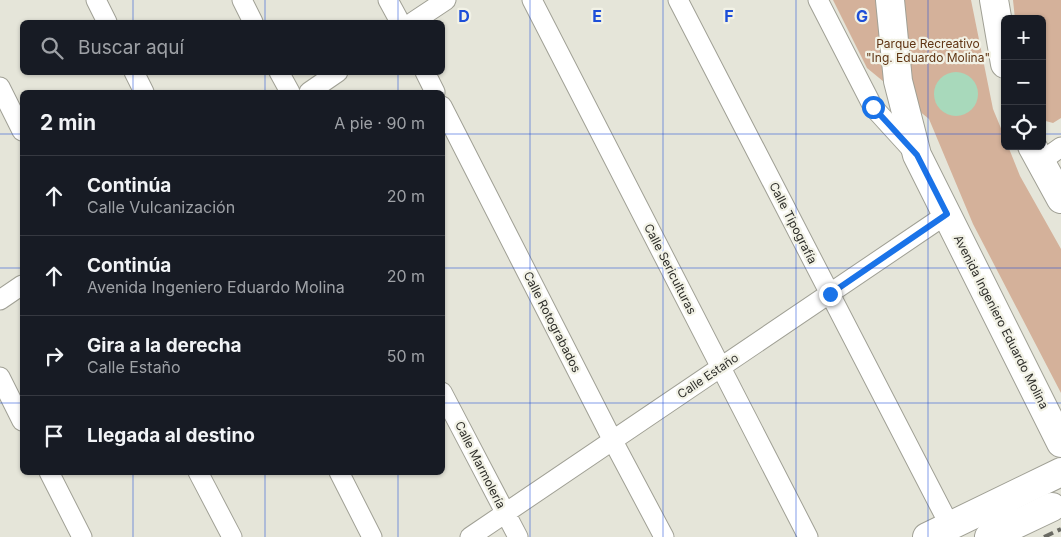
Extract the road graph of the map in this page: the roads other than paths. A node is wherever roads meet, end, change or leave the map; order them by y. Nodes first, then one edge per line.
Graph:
1 (96, 0) edge
2 (242, 0) edge
3 (388, 0) edge
4 (446, 0) edge
5 (532, 0) edge
6 (678, 0) edge
7 (818, 0) edge
8 (890, 0) edge
9 (994, 0) edge
10 (107, 20) edge
11 (252, 20) edge
12 (399, 20) edge
13 (416, 20) edge
14 (1004, 60) edge
15 (136, 75) edge
16 (281, 75) edge
17 (334, 75) edge
18 (426, 75) edge
19 (0, 87) edge
20 (143, 90) edge
21 (289, 90) edge
22 (312, 90) edge
23 (434, 90) edge
24 (445, 112) edge
25 (20, 127) edge
26 (1044, 152) edge
27 (917, 155) junction
28 (1061, 199) edge
29 (947, 214) junction
30 (20, 286) edge
31 (830, 294) junction
32 (0, 300) edge
33 (721, 368) junction
34 (0, 376) edge
35 (445, 398) edge
36 (20, 417) edge
37 (613, 440) junction
38 (1061, 443) edge
39 (1061, 472) edge
40 (51, 475) edge
41 (200, 475) edge
42 (341, 475) edge
43 (1052, 507) dead end
44 (505, 514) junction
45 (939, 532) edge
46 (82, 537) edge
47 (232, 537) edge
48 (372, 537) edge
49 (470, 537) edge
50 (518, 537) edge
51 (664, 537) edge
52 (808, 537) edge
53 (989, 537) edge

1 - 10 street
2 - 11 street
3 - 12 street
4 - 13 street
5 - 33 street, Calle Sericulturas
6 - 31 street, Calle Tipografía
7 - 27 street
8 - 27 main road, Avenida Ingeniero Eduardo Molina
9 - 14 main road
15 - 20 street
16 - 21 street
17 - 22 street
18 - 23 street
19 - 25 street
24 - 37 street, Calle Rotograbados
26 - 28 main road
27 - 29 main road, Avenida Ingeniero Eduardo Molina
29 - 31 street, Calle Estaño
29 - 38 main road, Avenida Ingeniero Eduardo Molina
30 - 32 street
31 - 33 street, Calle Estaño
31 - 45 street, Calle Tipografía
33 - 37 street, Calle Estaño
33 - 52 street, Calle Sericulturas
34 - 36 street
35 - 44 street, Calle Marmolería
37 - 44 street, Calle Estaño
37 - 51 street, Calle Rotograbados
39 - 45 main road
40 - 46 street
41 - 47 street
42 - 48 street
43 - 53 main road
44 - 49 street, Calle Estaño
44 - 50 street, Calle Marmolería

